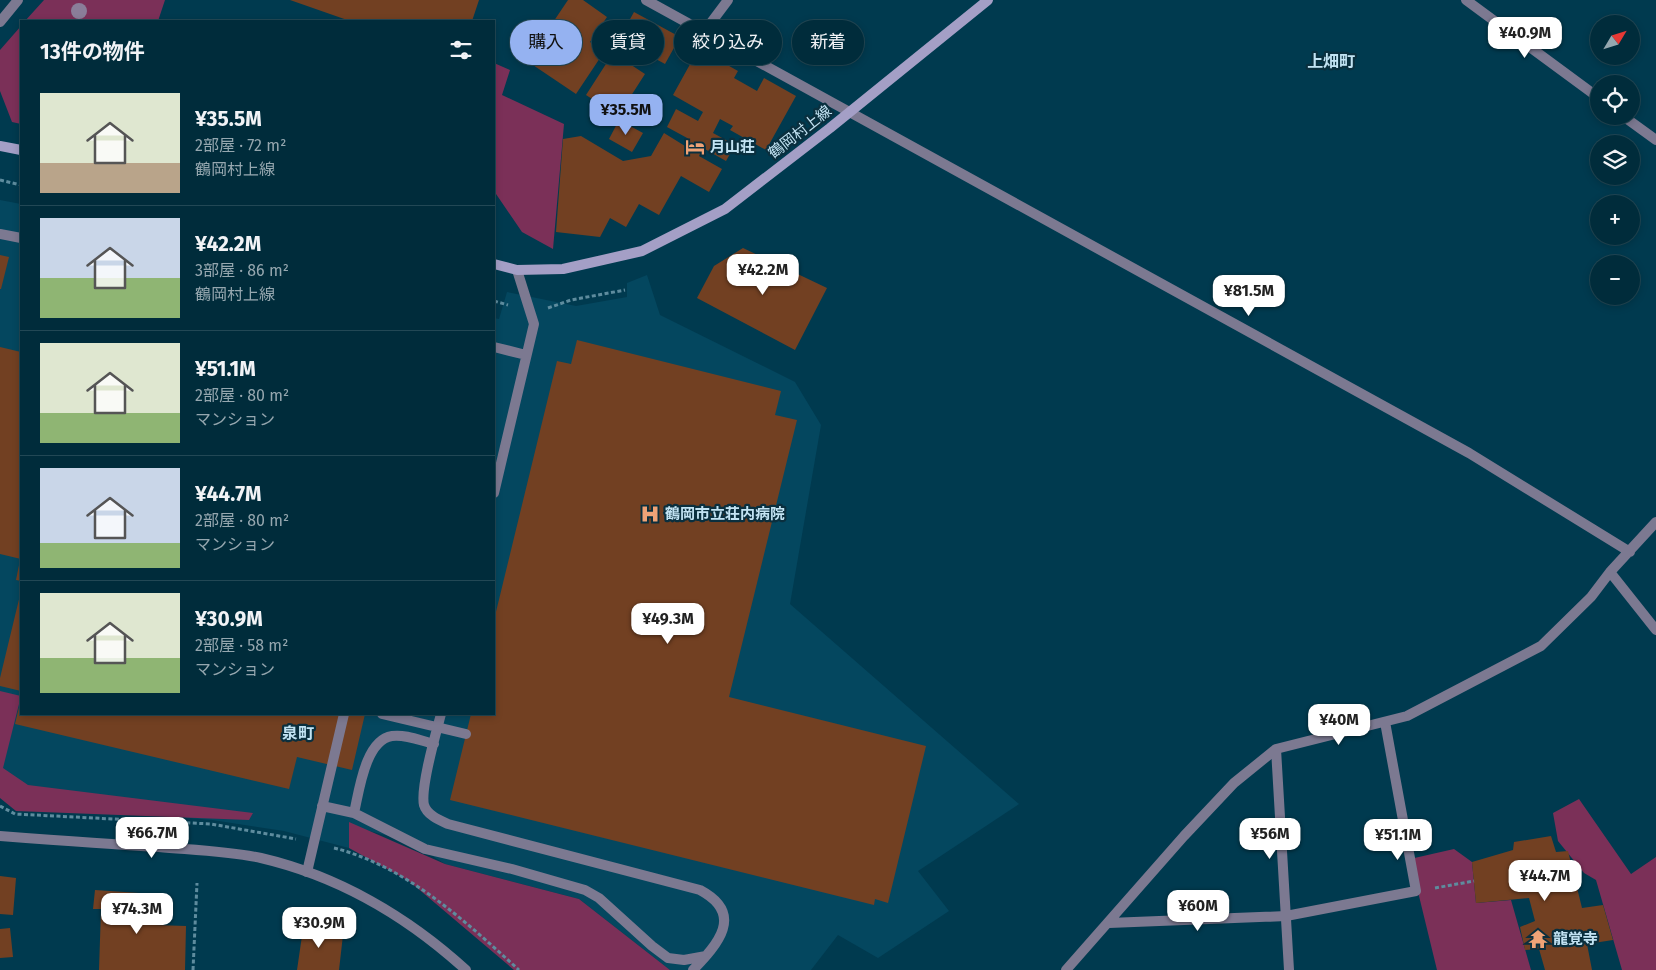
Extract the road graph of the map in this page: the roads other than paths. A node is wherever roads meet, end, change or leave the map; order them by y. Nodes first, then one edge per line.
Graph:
1 (18, 0) edge
2 (646, 0) edge
3 (728, 0) edge
4 (988, 0) edge
5 (1466, 0) edge
6 (682, 20) edge
7 (713, 20) edge
8 (0, 22) edge
9 (764, 65) edge
10 (1590, 91) edge
11 (850, 112) junction
12 (1635, 125) edge
13 (1656, 140) edge
14 (0, 146) edge
15 (20, 150) edge
16 (0, 234) edge
17 (20, 238) edge
18 (495, 264) edge
19 (518, 270) junction
20 (495, 347) edge
21 (526, 355) junction
22 (495, 489) edge
23 (1656, 522) edge
24 (1630, 552) junction
25 (1610, 572) junction
26 (1656, 630) edge
27 (344, 715) edge
28 (386, 715) edge
29 (441, 715) edge
30 (1385, 722) junction
31 (438, 727) junction
32 (466, 734) dead end
33 (434, 744) junction
34 (1276, 749) junction
35 (322, 806) junction
36 (354, 813) junction
37 (0, 836) edge
38 (306, 872) junction
39 (1286, 916) junction
40 (1109, 923) junction
41 (706, 956) junction
42 (466, 970) edge
43 (693, 970) edge
44 (1066, 970) edge
45 (1289, 970) edge

1 - 8 street
2 - 6 street
3 - 7 street
4 - 11 main road, 鶴岡村上線
5 - 10 street
9 - 11 street
11 - 19 main road, 鶴岡村上線
11 - 24 street
12 - 13 street
14 - 15 main road
16 - 17 street
18 - 19 main road, 鶴岡村上線
19 - 21 street
20 - 21 street
21 - 22 street
23 - 24 street
24 - 25 street
25 - 26 street
25 - 30 street
27 - 35 street
28 - 31 street
29 - 31 street
30 - 34 street
30 - 39 street
31 - 32 street
31 - 33 street
33 - 36 street
33 - 41 street
34 - 39 street
34 - 40 street
35 - 36 street
35 - 38 street
36 - 41 street
37 - 38 street
38 - 42 street
39 - 40 street
39 - 45 street
40 - 44 street
41 - 43 street

